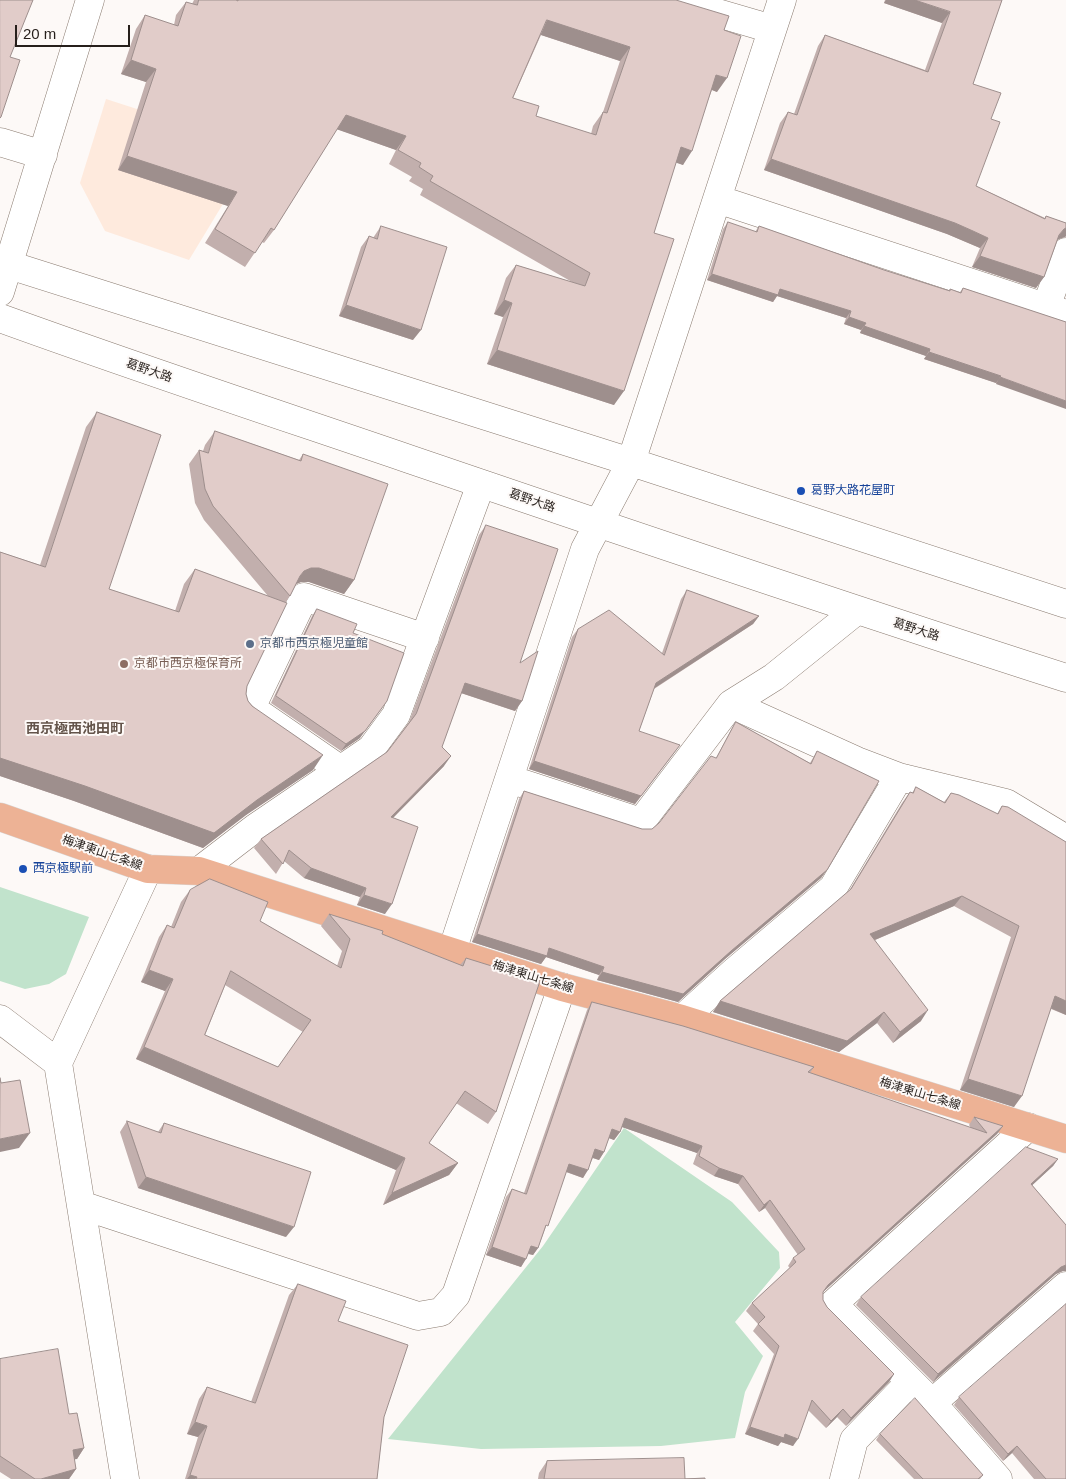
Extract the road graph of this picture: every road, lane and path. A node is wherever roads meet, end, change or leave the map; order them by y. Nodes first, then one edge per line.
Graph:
1 (90, 0) edge
2 (673, 0) edge
3 (782, 0) edge
4 (772, 29) junction
5 (0, 142) edge
6 (43, 156) junction
7 (717, 199) junction
8 (1066, 252) edge
9 (5, 263) edge
10 (0, 292) edge
11 (1056, 310) edge
12 (0, 318) edge
13 (631, 462) junction
14 (481, 484) junction
15 (598, 524) junction
16 (1066, 604) edge
17 (856, 611) junction
18 (425, 638) junction
19 (1066, 678) edge
20 (731, 704) junction
21 (341, 770) junction
22 (899, 777) junction
23 (509, 779) junction
24 (0, 817) edge
25 (1066, 839) edge
26 (148, 869) junction
27 (199, 871) junction
28 (452, 951) junction
29 (562, 987) junction
30 (0, 1019) edge
31 (682, 1019) junction
32 (0, 1042) edge
33 (58, 1063) junction
34 (1028, 1128) junction
35 (1066, 1139) edge
36 (81, 1205) junction
37 (1066, 1286) edge
38 (910, 1382) junction
39 (932, 1403) junction
40 (125, 1479) edge
41 (844, 1479) edge
42 (998, 1479) edge

1 - 6 street
2 - 4 street
3 - 4 street
4 - 7 street
5 - 6 street
6 - 9 street
7 - 11 street
7 - 13 street
8 - 11 street
9 - 10 street
9 - 13 street
12 - 14 street, 葛野大路
13 - 15 street
13 - 16 street
14 - 15 street, 葛野大路
14 - 18 street
15 - 17 street, 葛野大路
15 - 23 street
17 - 19 street, 葛野大路
17 - 20 street
18 - 21 street
18 - 21 street
20 - 22 street
20 - 23 street
21 - 27 street
22 - 25 street
22 - 31 street
23 - 28 street
24 - 26 main road, 梅津東山七条線
26 - 27 main road, 梅津東山七条線
26 - 33 street
27 - 28 main road, 梅津東山七条線
28 - 29 main road, 梅津東山七条線
29 - 31 main road, 梅津東山七条線
29 - 36 street
30 - 33 street
31 - 34 main road, 梅津東山七条線
32 - 33 street
33 - 36 street
34 - 35 main road, 梅津東山七条線
34 - 38 street
36 - 40 street
37 - 39 street
38 - 39 street
38 - 41 street
39 - 42 street

